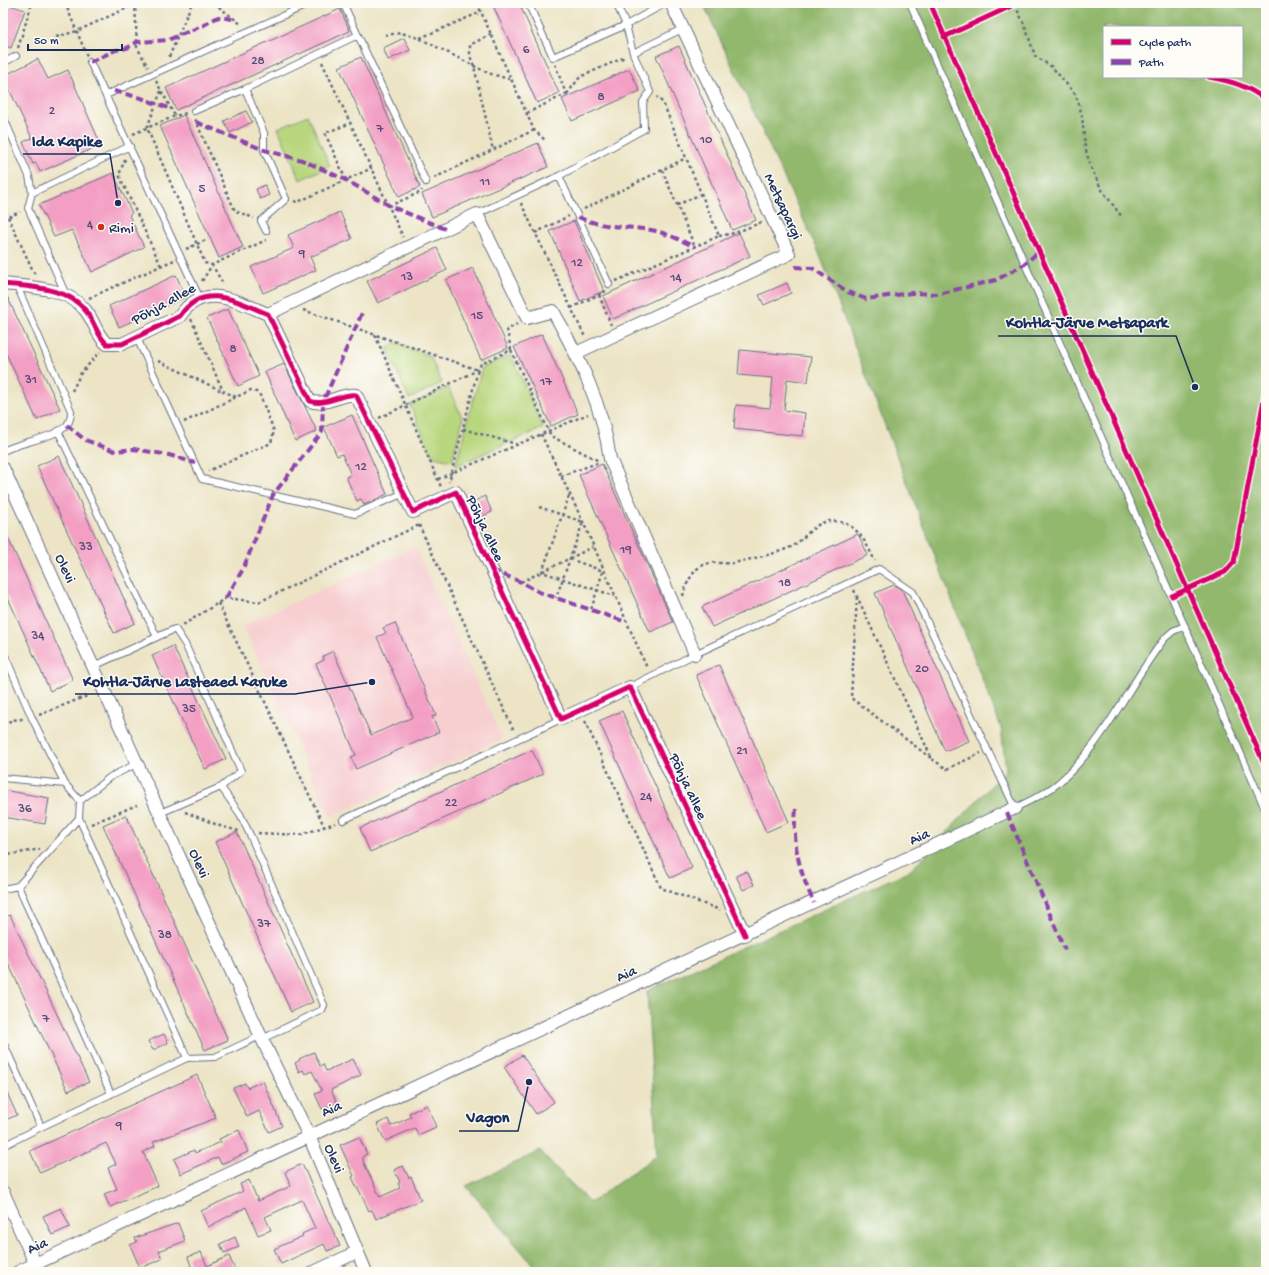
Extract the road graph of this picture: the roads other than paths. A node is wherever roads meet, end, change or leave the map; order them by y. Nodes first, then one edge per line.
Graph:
1 (311, 3) edge
2 (342, 3) edge
3 (528, 3) edge
4 (616, 3) edge
5 (666, 3) edge
6 (671, 3) edge
7 (910, 3) edge
8 (626, 25) junction
9 (682, 29) junction
10 (358, 36) junction
11 (633, 53) junction
12 (16, 56) road end
13 (90, 62) road end
14 (3, 63) edge
15 (245, 89) junction
16 (106, 94) junction
17 (194, 111) road end
18 (3, 116) edge
19 (130, 146) junction
20 (559, 176) junction
21 (426, 182) road end
22 (32, 193) junction
23 (477, 214) junction
24 (266, 231) road end
25 (3, 284) edge
26 (609, 284) road end
27 (17, 286) junction
28 (198, 294) junction
29 (66, 295) junction
30 (268, 314) junction
31 (136, 336) junction
32 (576, 353) junction
33 (58, 432) junction
34 (3, 451) edge
35 (3, 468) edge
36 (404, 493) junction
37 (1185, 626) junction
38 (157, 637) junction
39 (3, 651) edge
40 (695, 654) junction
41 (94, 666) junction
42 (630, 687) junction
43 (561, 719) junction
44 (138, 763) junction
45 (3, 778) edge
46 (65, 784) junction
47 (221, 787) junction
48 (80, 801) junction
49 (1014, 808) junction
50 (1266, 811) edge
51 (160, 813) junction
52 (79, 818) junction
53 (343, 820) road end
54 (18, 886) junction
55 (3, 889) edge
56 (745, 935) junction
57 (261, 1037) junction
58 (3, 1042) edge
59 (187, 1058) junction
60 (112, 1094) junction
61 (41, 1127) junction
62 (309, 1136) junction
63 (3, 1146) edge
64 (3, 1192) edge
65 (357, 1252) junction
66 (37, 1268) edge
67 (18, 1272) edge
68 (314, 1272) edge
69 (366, 1272) edge

1 - 16 lane
2 - 10 lane
3 - 8 lane
4 - 8 lane
5 - 8 lane
6 - 9 street, Metsapargi
7 - 37 lane
8 - 11 lane
9 - 11 lane
9 - 32 street, Metsapargi
10 - 15 lane
10 - 21 lane
11 - 20 lane
12 - 14 lane
13 - 16 lane
15 - 17 lane
15 - 24 lane
16 - 19 lane
18 - 22 lane
19 - 22 lane
19 - 28 lane
20 - 23 lane
20 - 26 lane
22 - 29 lane
23 - 30 street
23 - 32 street
25 - 27 street
27 - 29 street
27 - 33 lane
28 - 30 street, Põhja allee
28 - 31 street, Põhja allee
29 - 31 street, Põhja allee
30 - 36 street
31 - 36 lane
32 - 40 street
33 - 34 lane
33 - 38 lane
35 - 41 street, Olevi
36 - 43 street, Põhja allee
37 - 49 lane, Aia
37 - 50 lane
38 - 41 lane
38 - 47 lane
39 - 46 lane
40 - 42 lane
40 - 49 lane
41 - 44 street, Olevi
42 - 43 street
42 - 56 street, Põhja allee
43 - 53 lane
44 - 48 lane
44 - 51 street, Olevi
45 - 46 lane
46 - 48 lane
47 - 51 lane
47 - 57 lane
48 - 52 lane
49 - 56 street, Aia
51 - 57 street, Olevi
52 - 54 lane
52 - 59 lane
54 - 55 lane
54 - 60 lane
56 - 62 street, Aia
57 - 59 lane
57 - 62 street, Olevi
58 - 61 lane
59 - 60 lane
60 - 61 lane
61 - 63 lane
62 - 65 street, Olevi
62 - 66 street, Aia
64 - 66 street
65 - 68 street
65 - 69 street, Olevi
66 - 67 street, Aia

